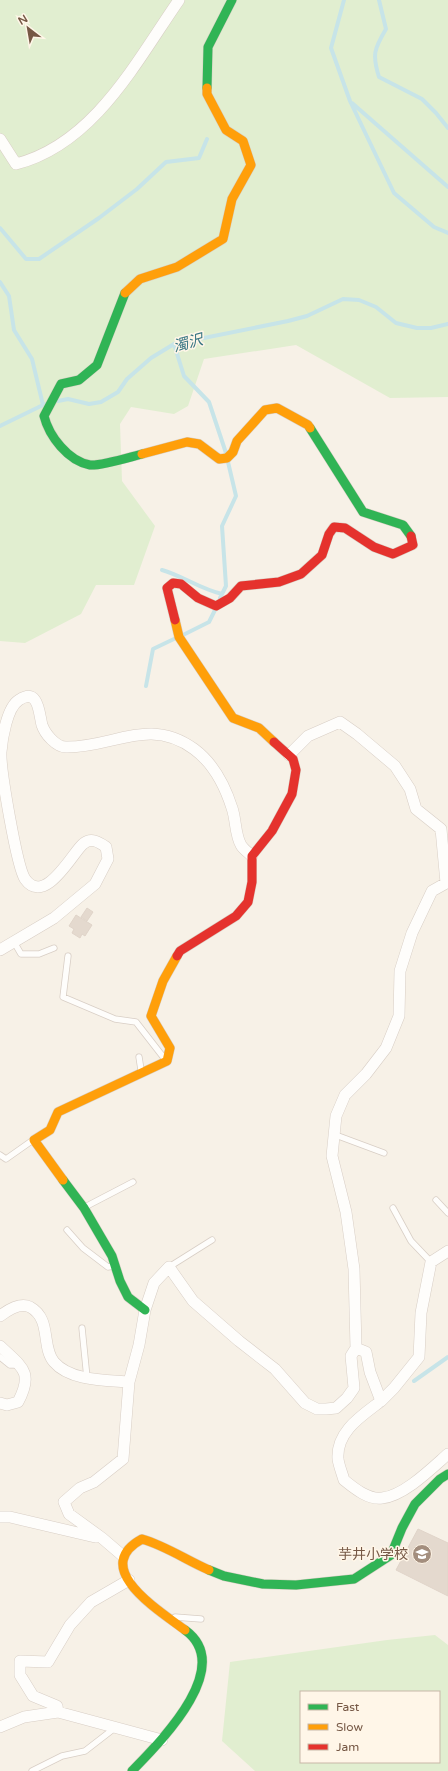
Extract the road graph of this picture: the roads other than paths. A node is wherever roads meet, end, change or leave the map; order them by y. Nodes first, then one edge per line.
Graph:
1 (179, 0) edge
2 (232, 0) edge
3 (0, 139) edge
4 (289, 755) junction
5 (252, 856) junction
6 (447, 883) edge
7 (14, 942) junction
8 (54, 948) dead end
9 (0, 950) edge
10 (68, 956) dead end
11 (139, 1057) dead end
12 (167, 1060) junction
13 (136, 1076) junction
14 (333, 1134) junction
15 (34, 1140) junction
16 (384, 1153) dead end
17 (0, 1155) edge
18 (133, 1182) dead end
19 (436, 1200) dead end
20 (84, 1208) junction
21 (393, 1208) dead end
22 (448, 1213) edge
23 (67, 1230) dead end
24 (212, 1240) dead end
25 (448, 1251) edge
26 (431, 1262) junction
27 (115, 1265) junction
28 (169, 1267) junction
29 (145, 1310) junction
30 (0, 1316) edge
31 (82, 1328) dead end
32 (0, 1346) edge
33 (356, 1348) junction
34 (0, 1356) edge
35 (19, 1364) junction
36 (87, 1378) junction
37 (129, 1382) junction
38 (381, 1401) junction
39 (0, 1403) edge
40 (448, 1454) edge
41 (448, 1474) edge
42 (0, 1517) edge
43 (102, 1538) junction
44 (123, 1556) junction
45 (129, 1580) junction
46 (167, 1617) junction
47 (201, 1619) dead end
48 (58, 1712) junction
49 (0, 1727) edge
50 (117, 1727) junction
51 (162, 1740) junction
52 (32, 1771) edge
53 (132, 1771) edge

1 - 3 street
2 - 4 street
4 - 5 street
4 - 6 street
5 - 7 street
5 - 12 street
6 - 14 street
7 - 8 lane
7 - 9 street
10 - 12 lane
11 - 13 lane
12 - 13 street
13 - 15 street
14 - 16 lane
14 - 33 street
15 - 17 lane
15 - 20 street
18 - 20 lane
19 - 22 lane
20 - 27 street
21 - 26 lane
23 - 27 lane
24 - 28 lane
25 - 26 street
26 - 38 street
27 - 29 street
28 - 29 street
28 - 33 street
29 - 37 street
30 - 36 street
31 - 36 lane
32 - 35 street
33 - 38 street
34 - 35 lane
35 - 39 street
36 - 37 street
37 - 43 street
38 - 40 street
41 - 44 street
42 - 43 street
43 - 44 street
44 - 45 street
45 - 46 street
45 - 48 street
46 - 47 lane
46 - 51 street
48 - 49 street
48 - 50 street
50 - 51 street
50 - 52 lane
51 - 53 street

